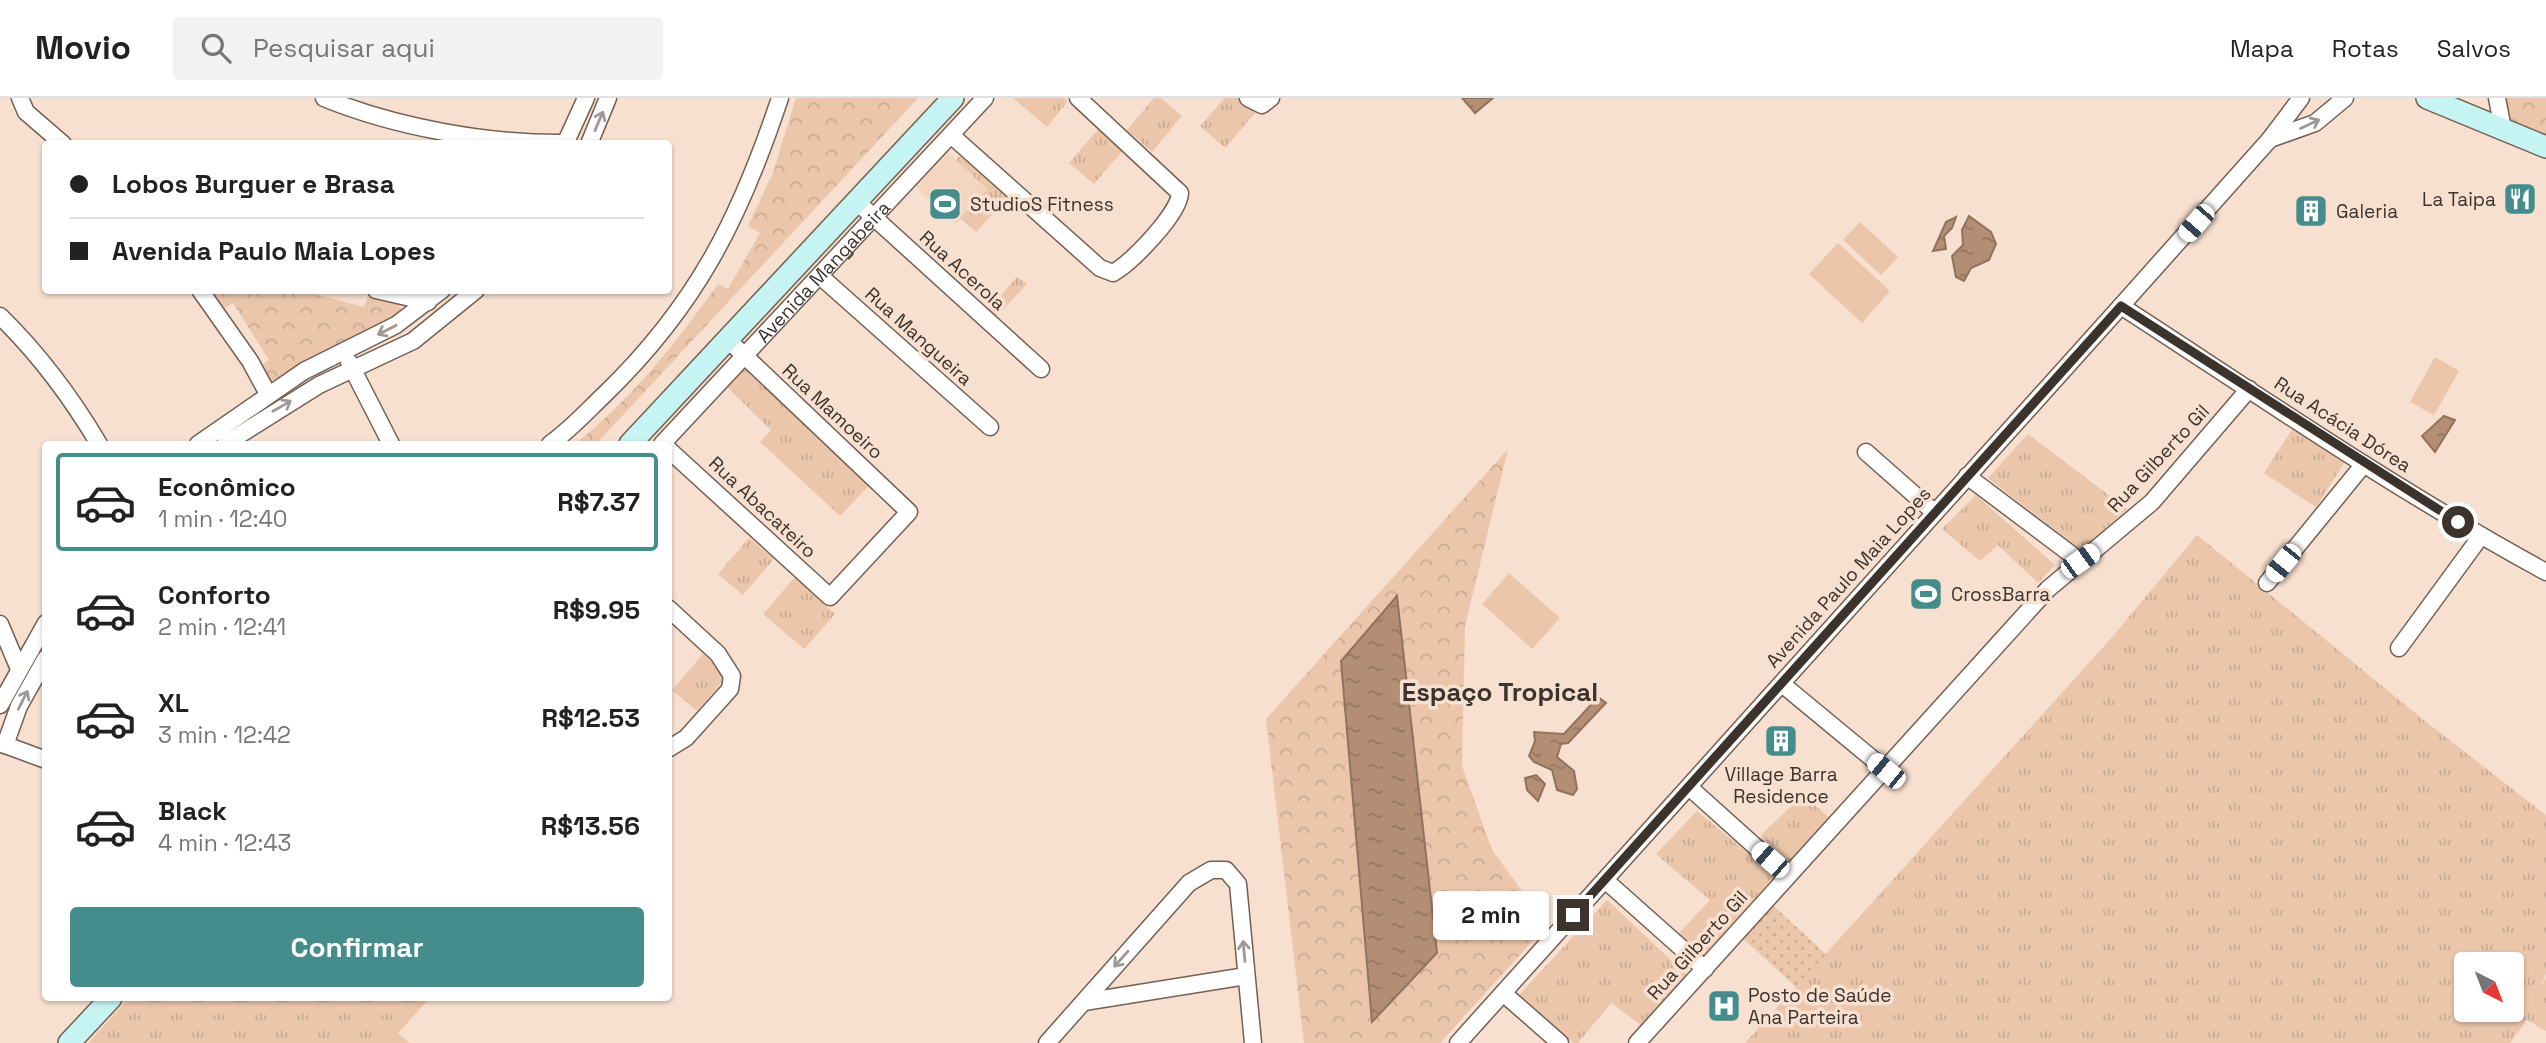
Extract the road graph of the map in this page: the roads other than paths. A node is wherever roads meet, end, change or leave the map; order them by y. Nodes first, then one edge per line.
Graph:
1 (20, 98) edge
2 (324, 98) edge
3 (586, 98) edge
4 (608, 98) edge
5 (780, 98) edge
6 (953, 98) edge
7 (985, 98) edge
8 (1078, 98) edge
9 (2301, 98) edge
10 (2345, 98) edge
11 (2427, 98) edge
12 (2497, 98) edge
13 (2503, 129) junction
14 (950, 135) junction
15 (2270, 139) junction
16 (58, 140) edge
17 (527, 140) edge
18 (566, 140) edge
19 (591, 140) edge
20 (2546, 147) edge
21 (857, 202) junction
22 (873, 219) junction
23 (820, 276) junction
24 (203, 294) edge
25 (393, 294) edge
26 (437, 294) edge
27 (471, 294) edge
28 (428, 302) junction
29 (2121, 306) junction
30 (0, 316) edge
31 (728, 340) junction
32 (342, 352) junction
33 (744, 356) junction
34 (1041, 369) dead end
35 (354, 370) junction
36 (2249, 389) junction
37 (268, 394) junction
38 (990, 427) dead end
39 (97, 441) edge
40 (202, 441) edge
41 (230, 441) edge
42 (390, 441) edge
43 (553, 441) edge
44 (633, 441) edge
45 (668, 441) edge
46 (672, 452) edge
47 (1866, 452) dead end
48 (2364, 464) junction
49 (1967, 476) junction
50 (1934, 512) junction
51 (2481, 536) junction
52 (2080, 561) junction
53 (2546, 572) edge
54 (2267, 583) dead end
55 (830, 597) joint
56 (672, 612) edge
57 (0, 624) edge
58 (42, 630) edge
59 (2399, 648) dead end
60 (42, 665) edge
61 (19, 669) junction
62 (1782, 684) junction
63 (0, 705) edge
64 (3, 744) edge
65 (672, 747) edge
66 (42, 759) edge
67 (1886, 771) junction
68 (1689, 787) junction
69 (1788, 876) junction
70 (1605, 880) junction
71 (1705, 969) junction
72 (1247, 976) junction
73 (1503, 993) junction
74 (108, 1001) edge
75 (1084, 1002) junction
76 (69, 1043) edge
77 (1047, 1043) edge
78 (1253, 1043) edge
79 (1458, 1043) edge
80 (1560, 1043) edge
81 (1637, 1043) edge

1 - 16 street
2 - 17 street
3 - 18 street
19 -> 4 street
5 - 43 street
6 - 21 street
7 - 14 street, Avenida Mangabeira
8 - 14 street
9 - 15 street, Avenida Paulo Maia Lopes
15 -> 10 street, Avenida Paulo Maia Lopes
11 - 13 street
12 - 13 street
13 - 20 street
14 - 22 street, Avenida Mangabeira
15 - 29 street, Avenida Paulo Maia Lopes
21 - 22 street, Rua Acerola
21 - 31 street
22 - 23 street, Avenida Mangabeira
22 - 34 street, Rua Acerola
23 - 33 street, Avenida Mangabeira
23 - 38 street, Rua Mangueira
24 - 37 street
25 - 28 street
26 - 28 street
27 - 35 street
28 -> 32 street
29 - 36 street, Rua Acácia Dórea
29 - 49 street, Avenida Paulo Maia Lopes
30 - 39 street
31 - 33 street, Rua Mamoeiro
31 - 44 street
32 - 35 street
32 - 37 street
33 - 45 street, Avenida Mangabeira
33 - 55 street, Rua Mamoeiro
41 -> 35 street
35 - 42 street
36 - 48 street, Rua Acácia Dórea
36 - 52 street, Rua Gilberto Gil
37 - 40 street
46 - 55 street, Rua Abacateiro
47 - 50 street
48 - 51 street, Rua Acácia Dórea
48 - 54 street
49 - 50 street, Avenida Paulo Maia Lopes
49 - 52 street
50 - 62 street, Avenida Paulo Maia Lopes
51 - 53 street, Rua Acácia Dórea
51 - 59 street
52 - 67 street, Rua Gilberto Gil
56 - 65 street
57 - 61 street
58 - 61 street
64 -> 60 street
61 - 63 street
62 - 67 street
62 - 68 street, Avenida Paulo Maia Lopes
64 - 66 street
67 - 69 street, Rua Gilberto Gil
68 - 69 street
68 - 70 street, Avenida Paulo Maia Lopes
69 - 71 street, Rua Gilberto Gil
70 - 71 street
70 - 73 street, Avenida Paulo Maia Lopes
71 - 81 street, Rua Gilberto Gil
72 - 75 street
72 -> 75 street
72 - 78 street
73 - 79 street, Avenida Paulo Maia Lopes
73 - 80 street
74 - 76 street
75 - 77 street

